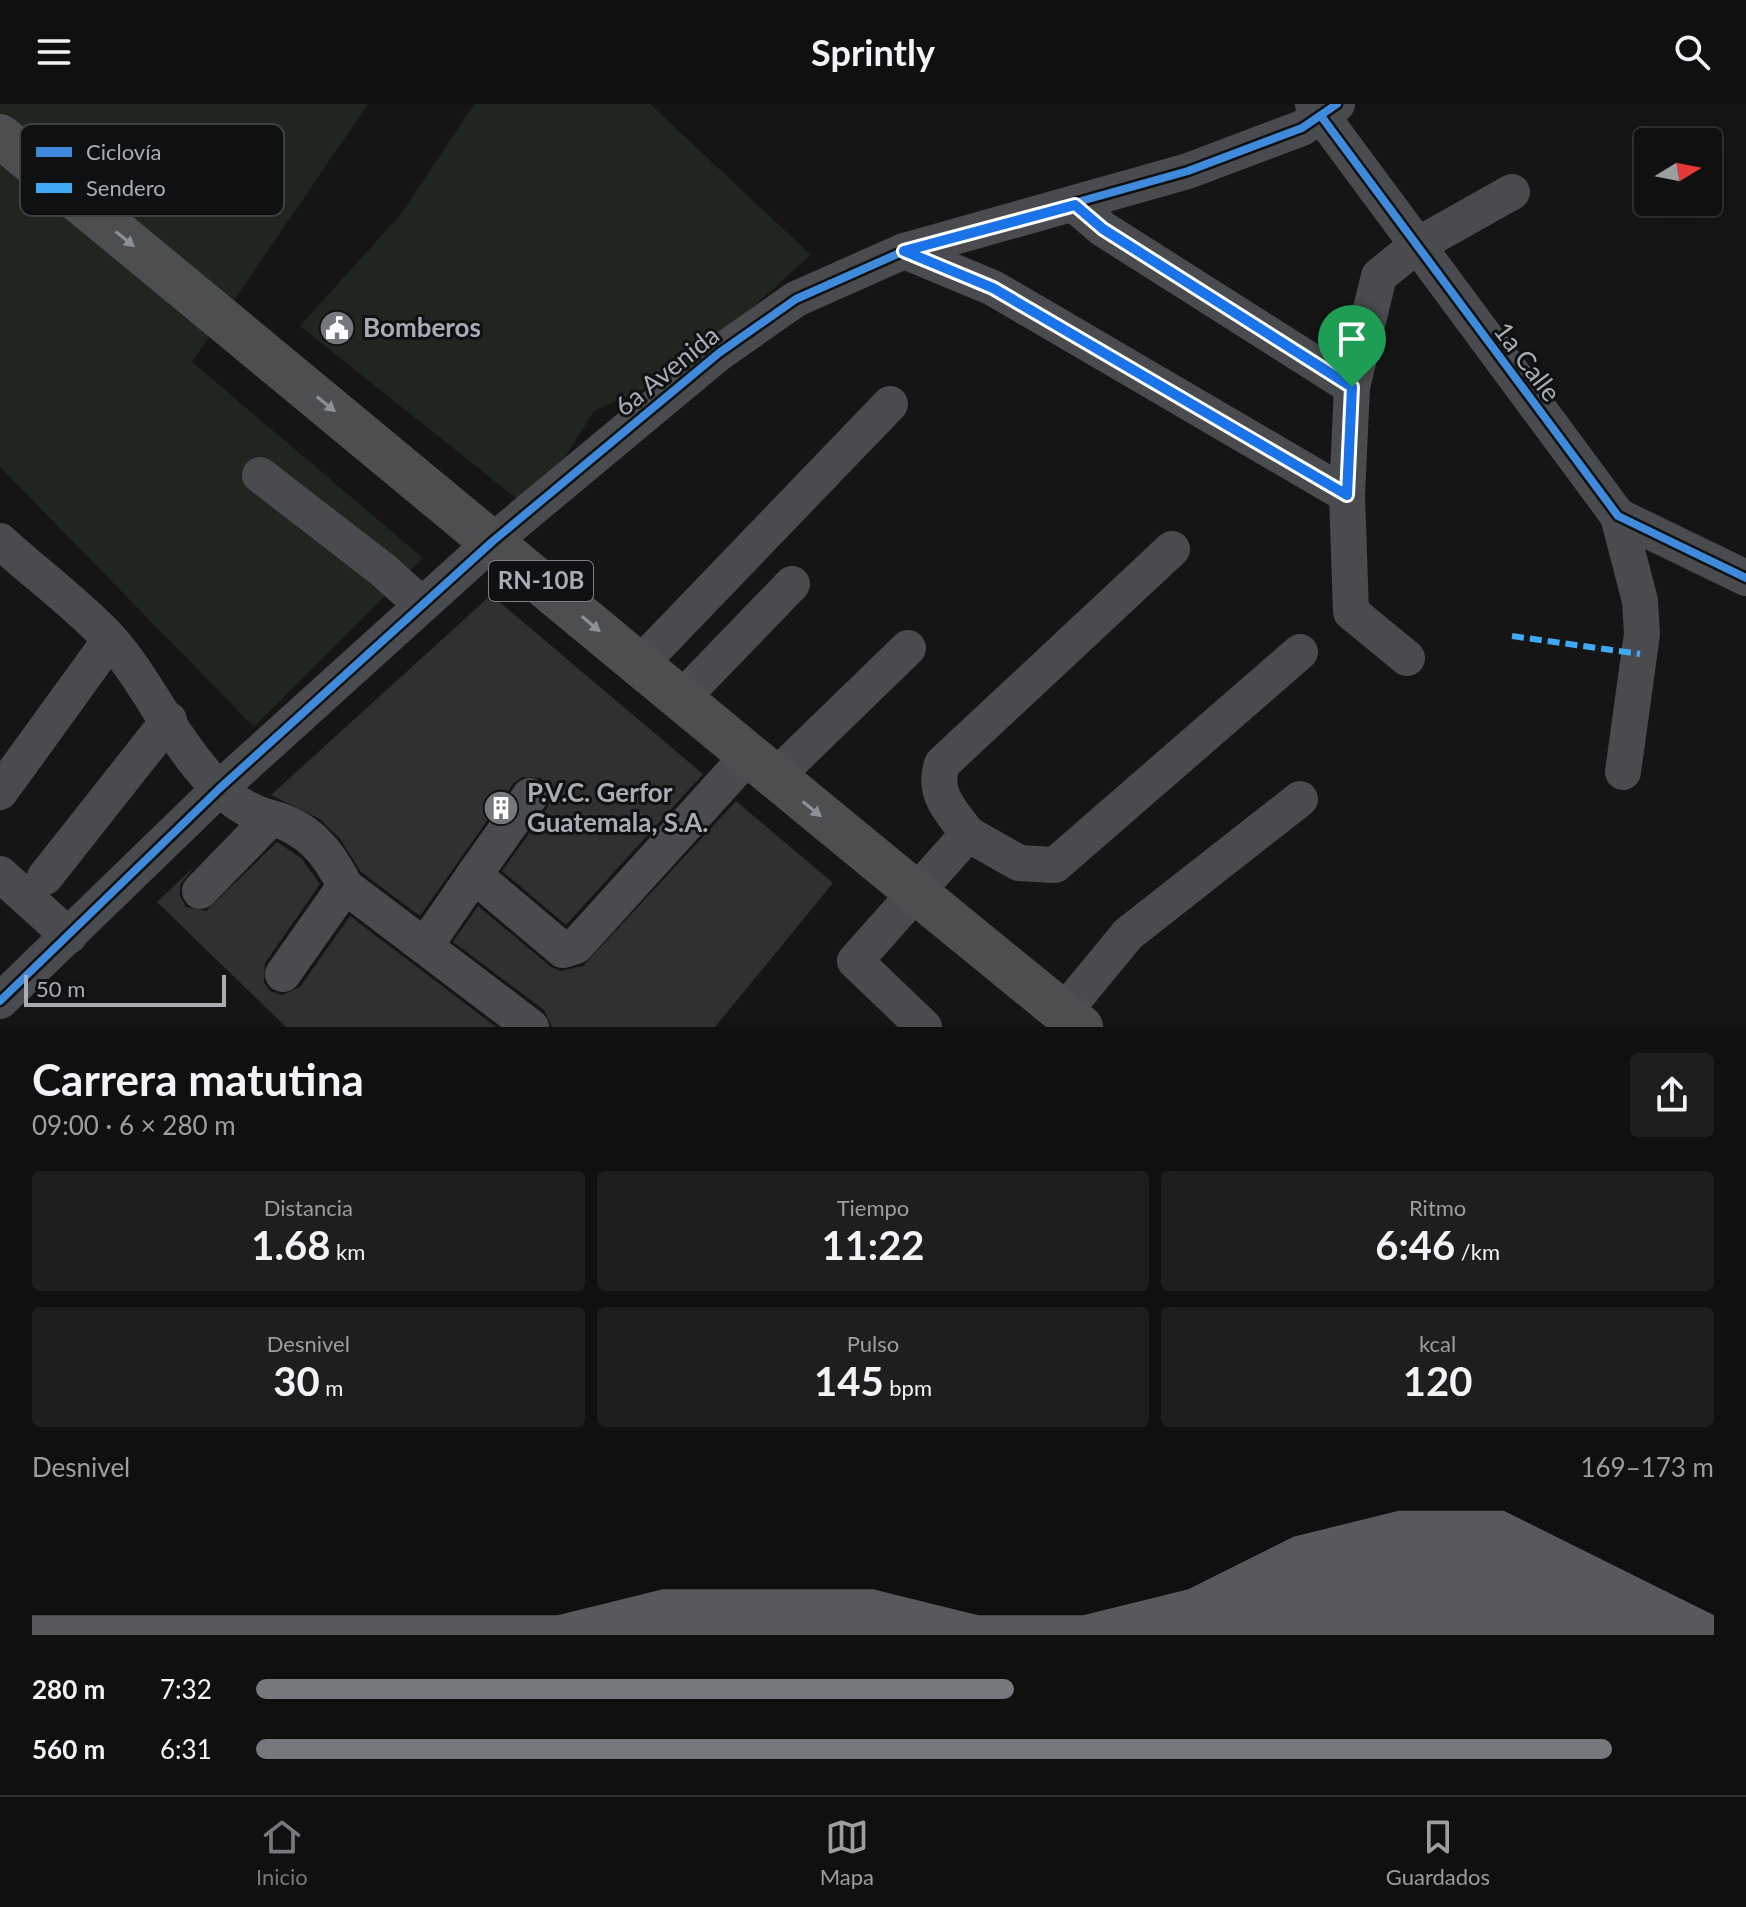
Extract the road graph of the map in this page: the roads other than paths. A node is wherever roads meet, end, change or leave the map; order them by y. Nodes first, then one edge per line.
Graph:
1 (1275, 104) edge
2 (1318, 113) edge
3 (0, 136) edge
4 (20, 152) edge
5 (1512, 192) dead end
6 (1075, 205) junction
7 (97, 216) edge
8 (1416, 246) junction
9 (904, 251) junction
10 (1352, 387) junction
11 (890, 404) dead end
12 (260, 475) dead end
13 (1347, 495) junction
14 (1618, 516) junction
15 (0, 541) edge
16 (493, 541) junction
17 (1172, 549) dead end
18 (1746, 578) edge
19 (792, 584) dead end
20 (422, 605) junction
21 (110, 640) junction
22 (908, 648) dead end
23 (1300, 652) dead end
24 (1407, 658) dead end
25 (639, 665) junction
26 (679, 701) junction
27 (169, 720) junction
28 (761, 767) junction
29 (1623, 772) dead end
30 (220, 788) junction
31 (0, 792) edge
32 (530, 796) dead end
33 (1300, 799) dead end
34 (271, 818) junction
35 (968, 834) junction
36 (0, 874) edge
37 (474, 875) junction
38 (45, 877) dead end
39 (345, 886) junction
40 (200, 891) dead end
41 (917, 894) junction
42 (69, 936) junction
43 (425, 946) junction
44 (283, 974) dead end
45 (0, 1001) edge
46 (1072, 1020) edge
47 (531, 1027) edge
48 (924, 1027) edge

1 - 2 street, 1a Calle
2 - 6 street, 6a Avenida
2 - 8 street, 1a Calle
3 -> 4 main road, RN-10B
5 - 8 street
6 - 9 street, 6a Avenida
6 - 10 street
7 -> 16 main road, RN-10B
8 - 10 street
8 - 14 street, 1a Calle
9 - 13 street
9 - 16 street, 6a Avenida
10 - 13 street
11 - 25 street
12 - 20 street
13 - 24 street
14 - 18 street, 1a Calle
14 - 29 street
15 - 21 street
16 - 20 street, 6a Avenida
16 -> 25 main road, RN-10B
17 - 35 street
19 - 26 street
20 - 30 street, 6a Avenida
21 - 27 street
21 - 31 street
22 - 28 street
23 - 35 street
25 - 26 main road, RN-10B
26 - 28 main road, RN-10B
27 - 30 street
27 - 38 street
28 - 37 street
28 -> 41 main road, RN-10B
30 - 34 street
30 - 42 street, 6a Avenida
32 - 37 street
33 - 46 street
34 - 39 street
34 - 40 street
35 - 41 street
36 - 42 street
37 - 43 street
39 - 43 street
39 - 44 street
41 - 46 main road, RN-10B
41 - 48 street
42 - 45 street, 6a Avenida
43 - 47 street

